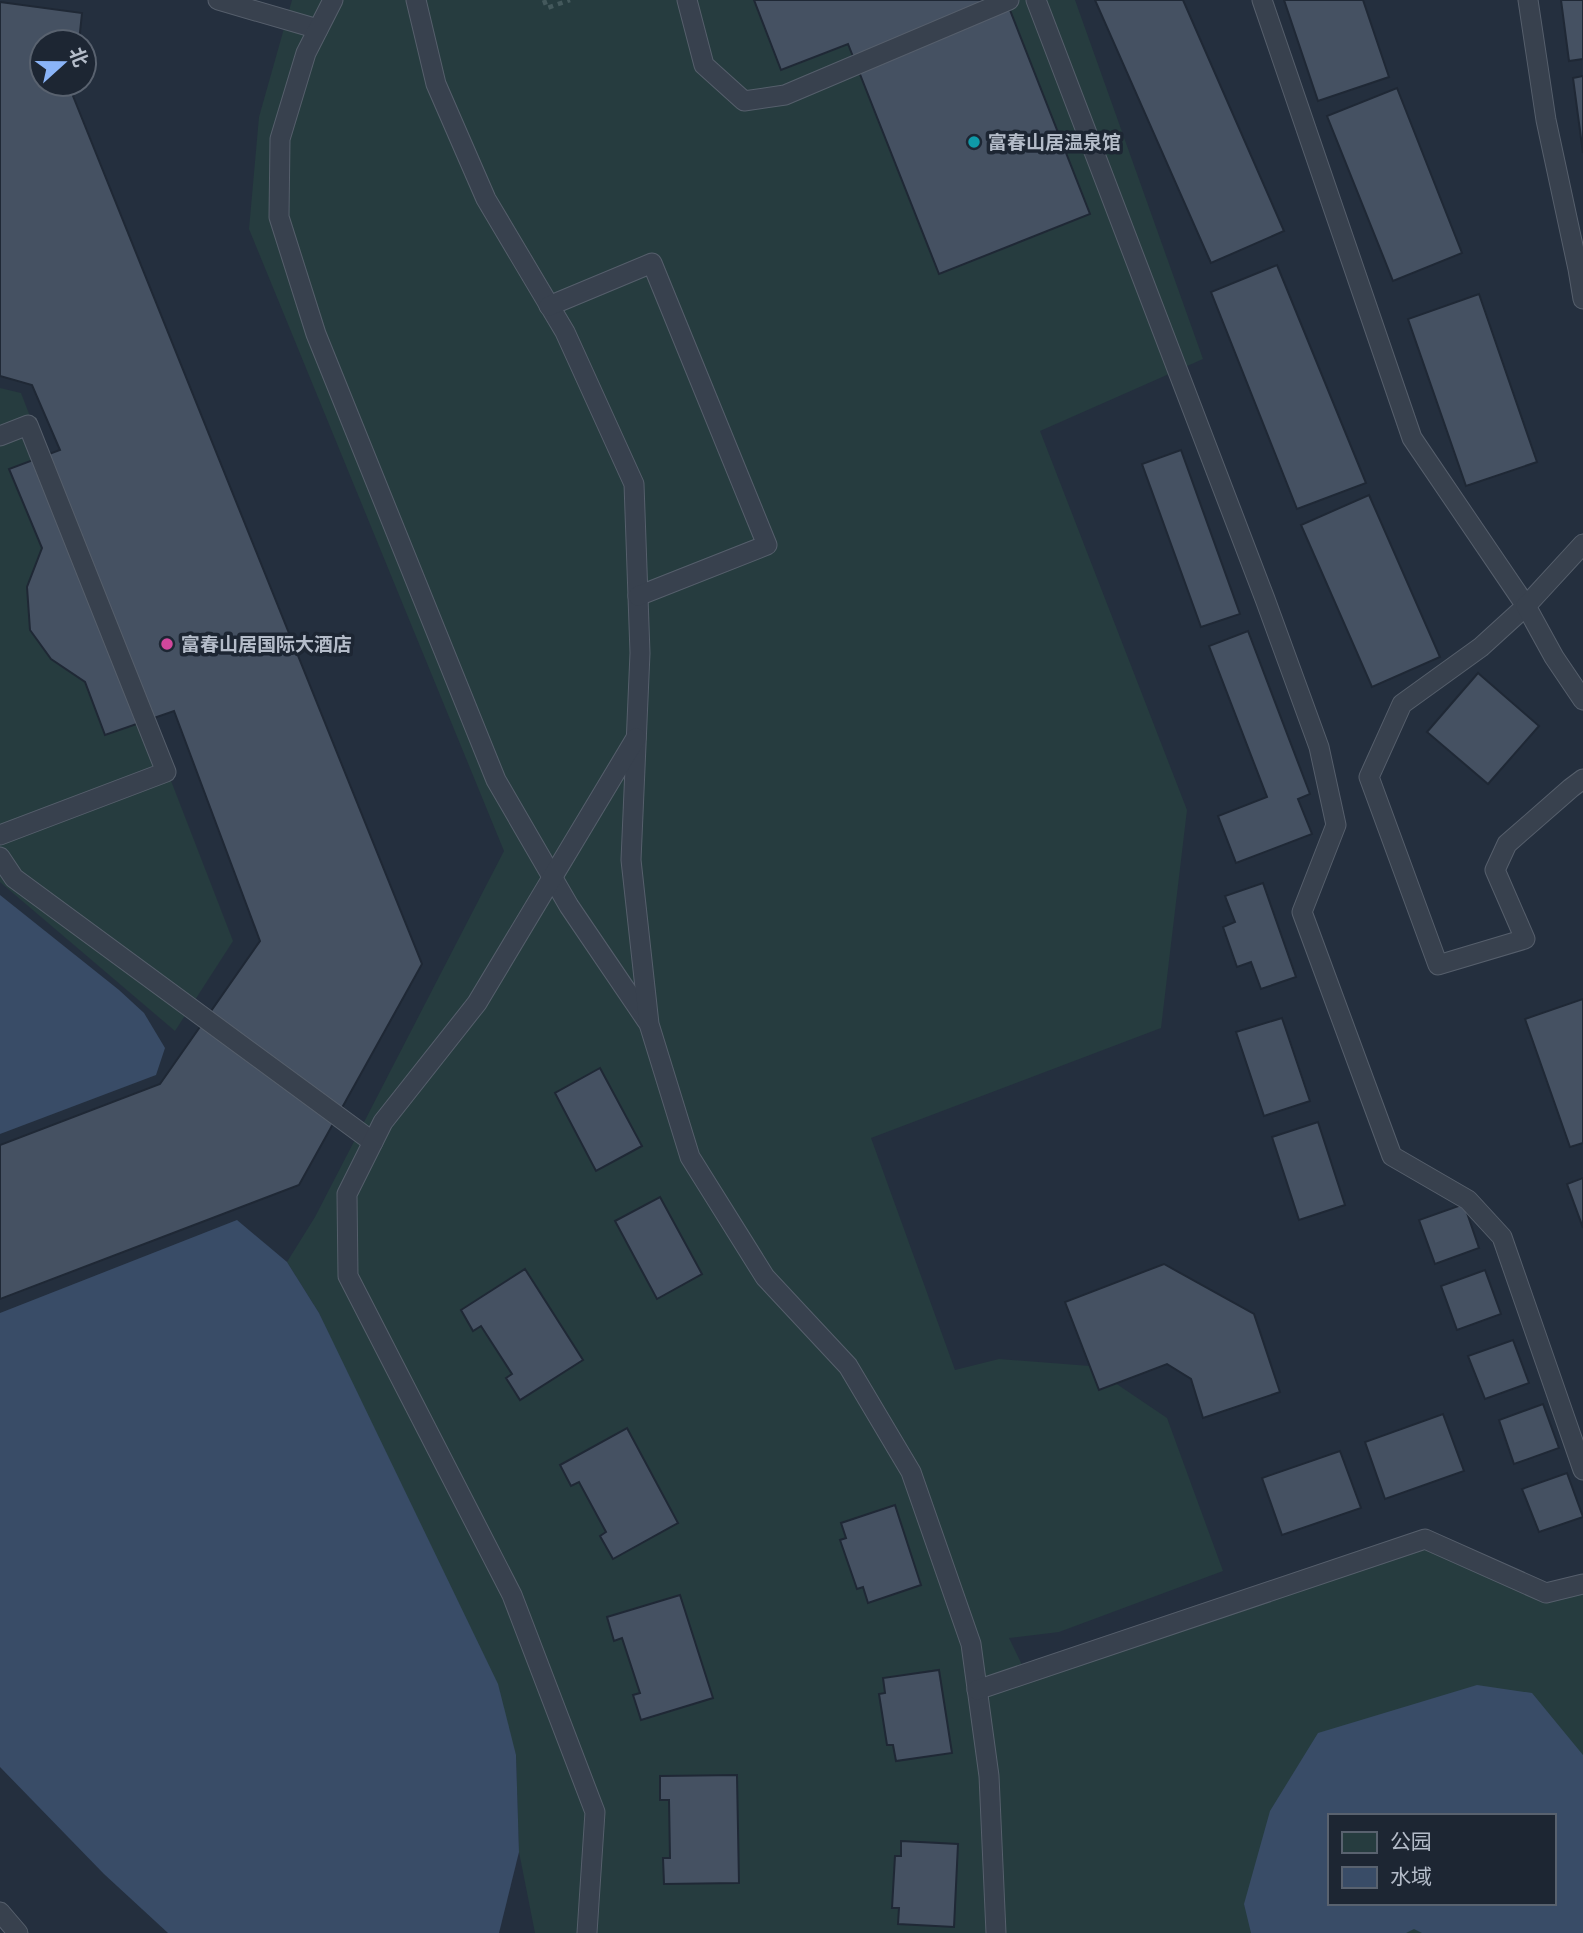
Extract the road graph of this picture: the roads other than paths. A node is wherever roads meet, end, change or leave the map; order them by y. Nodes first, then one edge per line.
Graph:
1 (218, 0) edge
2 (333, 0) edge
3 (416, 0) edge
4 (687, 0) edge
5 (1009, 0) edge
6 (1036, 0) edge
7 (1262, 0) edge
8 (1528, 0) edge
9 (318, 29) junction
10 (1583, 299) edge
11 (549, 306) junction
12 (0, 436) edge
13 (1583, 544) edge
14 (638, 596) junction
15 (1526, 607) junction
16 (1583, 700) edge
17 (636, 737) junction
18 (1583, 779) edge
19 (0, 835) edge
20 (0, 857) edge
21 (552, 876) junction
22 (649, 1024) junction
23 (373, 1142) junction
24 (1583, 1470) edge
25 (1583, 1584) edge
26 (977, 1690) junction
27 (0, 1912) edge
28 (18, 1933) edge
29 (587, 1933) edge
30 (996, 1933) edge

1 - 9 lane
2 - 9 lane
3 - 11 lane
4 - 5 lane
6 - 24 lane
7 - 15 lane
8 - 10 lane
9 - 21 lane
11 - 14 lane
11 - 14 lane
12 - 19 lane
13 - 15 lane
14 - 17 lane
15 - 16 lane
15 - 18 lane
17 - 21 lane
17 - 22 lane
20 - 23 lane
21 - 22 lane
21 - 23 lane
22 - 26 lane
23 - 29 lane
25 - 26 lane
26 - 30 lane
27 - 28 lane

